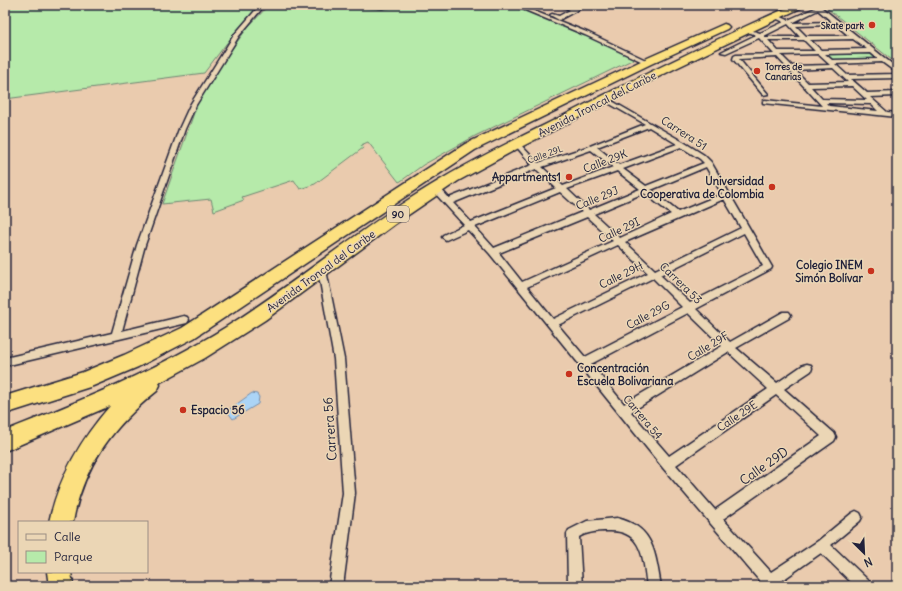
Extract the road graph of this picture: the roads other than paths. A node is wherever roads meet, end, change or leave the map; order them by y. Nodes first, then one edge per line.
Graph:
1 (263, 5) edge
2 (357, 5) edge
3 (397, 5) edge
4 (515, 5) edge
5 (530, 5) edge
6 (561, 5) edge
7 (585, 5) edge
8 (802, 5) edge
9 (816, 6) edge
10 (574, 10) junction
11 (782, 17) edge
12 (838, 23) junction
13 (745, 29) junction
14 (761, 37) junction
15 (856, 37) junction
16 (805, 38) junction
17 (872, 51) junction
18 (724, 52) dead end
19 (821, 52) junction
20 (777, 54) junction
21 (883, 60) junction
22 (646, 62) junction
23 (833, 64) junction
24 (791, 68) junction
25 (897, 71) edge
26 (897, 76) edge
27 (846, 77) junction
28 (853, 84) junction
29 (807, 85) junction
30 (765, 94) dead end
31 (897, 94) edge
32 (866, 95) junction
33 (605, 99) junction
34 (765, 102) dead end
35 (822, 102) junction
36 (873, 102) junction
37 (828, 109) junction
38 (885, 114) junction
39 (897, 115) edge
40 (650, 124) junction
41 (517, 144) junction
42 (683, 144) junction
43 (592, 147) junction
44 (708, 164) junction
45 (537, 166) junction
46 (618, 168) junction
47 (436, 189) junction
48 (562, 189) junction
49 (646, 190) junction
50 (726, 195) junction
51 (447, 202) junction
52 (588, 213) junction
53 (677, 215) junction
54 (470, 226) junction
55 (746, 229) junction
56 (446, 237) dead end
57 (619, 242) junction
58 (493, 252) junction
59 (768, 267) joint
60 (322, 270) junction
61 (653, 273) junction
62 (521, 286) junction
63 (689, 307) junction
64 (786, 315) dead end
65 (184, 320) dead end
66 (551, 324) junction
67 (116, 335) junction
68 (729, 347) junction
69 (206, 348) junction
70 (5, 362) edge
71 (582, 363) junction
72 (806, 368) dead end
73 (777, 389) junction
74 (5, 406) edge
75 (623, 411) junction
76 (830, 437) joint
77 (5, 441) edge
78 (667, 464) junction
79 (856, 517) dead end
80 (714, 518) junction
81 (61, 521) edge
82 (822, 545) junction
83 (59, 573) edge
84 (770, 583) edge
85 (61, 586) edge
86 (336, 586) edge
87 (574, 586) edge
88 (654, 586) edge
89 (864, 586) edge

1 - 67 street
2 - 3 street
4 - 22 street
5 - 10 street
6 - 10 street
7 - 10 street
8 - 11 highway, Avenida Troncal del Caribe / 90
9 - 11 street
9 - 12 street
11 - 12 street
11 - 13 highway, Avenida Troncal del Caribe / 90
11 - 14 street
11 - 16 street
11 - 22 highway, Avenida Troncal del Caribe / 90
12 - 15 street
13 - 14 street
13 - 33 highway, Avenida Troncal del Caribe / 90
14 - 16 street
14 - 18 street
14 - 20 street
15 - 16 street
15 - 17 street
16 - 19 street
17 - 19 street
17 - 21 street
19 - 20 street
19 - 23 street
20 - 24 street
20 - 30 street
21 - 23 street
21 - 25 street
22 - 74 highway, Avenida Troncal del Caribe / 90
23 - 24 street
23 - 27 street
24 - 29 street
26 - 27 street
27 - 28 street
28 - 29 street
28 - 32 street
29 - 35 street
31 - 32 street
32 - 36 street
33 - 40 street, Carrera 51
33 - 41 highway, Avenida Troncal del Caribe / 90
34 - 37 street
35 - 36 street
35 - 37 street
36 - 38 street
37 - 38 street
38 - 39 street
40 - 42 street, Carrera 51
40 - 43 street, Calle 29L
41 - 45 street, Carrera 53
41 - 47 highway, Avenida Troncal del Caribe / 90
42 - 44 street, Carrera 51
42 - 46 street, Calle 29K
43 - 45 street, Calle 29L
43 - 46 street
44 - 49 street, Calle 29J
44 - 50 street, Carrera 51
45 - 48 street, Carrera 53
45 - 51 street, Calle 29L
46 - 48 street, Calle 29K
46 - 49 street
47 - 51 street, Carrera 54
47 - 60 highway, Avenida Troncal del Caribe / 90
48 - 52 street, Carrera 53
48 - 54 street, Calle 29K
49 - 52 street, Calle 29J
49 - 53 street
50 - 53 street, Calle 29I
50 - 55 street, Carrera 51
51 - 54 street, Carrera 54
52 - 57 street, Carrera 53
52 - 58 street, Calle 29J
53 - 57 street, Calle 29I
54 - 56 street, Calle 29K
54 - 58 street, Carrera 54
55 - 59 street, Carrera 51
55 - 61 street, Calle 29H
57 - 61 street, Carrera 53
57 - 62 street, Calle 29I
58 - 62 street, Carrera 54
59 - 63 street, Calle 29G
60 - 69 highway, Avenida Troncal del Caribe / 90
60 - 86 street, Carrera 56
61 - 63 street, Carrera 53
61 - 66 street, Calle 29H
62 - 66 street, Carrera 54
63 - 68 street, Carrera 53
63 - 71 street, Calle 29G
64 - 68 street, Calle 29F
65 - 67 street
66 - 71 street, Carrera 54
67 - 70 street
68 - 73 street, Carrera 53
68 - 75 street, Calle 29F
69 - 77 highway, Avenida Troncal del Caribe / 90
69 - 81 highway
71 - 75 street, Carrera 54
72 - 73 street, Calle 29E
73 - 76 street, Carrera 53
73 - 78 street, Calle 29E
75 - 78 street, Carrera 54
76 - 80 street, Calle 29D
78 - 80 street, Carrera 54
79 - 82 street
80 - 84 street, Carrera 54
82 - 84 street
82 - 89 street
83 - 85 highway
87 - 88 street

